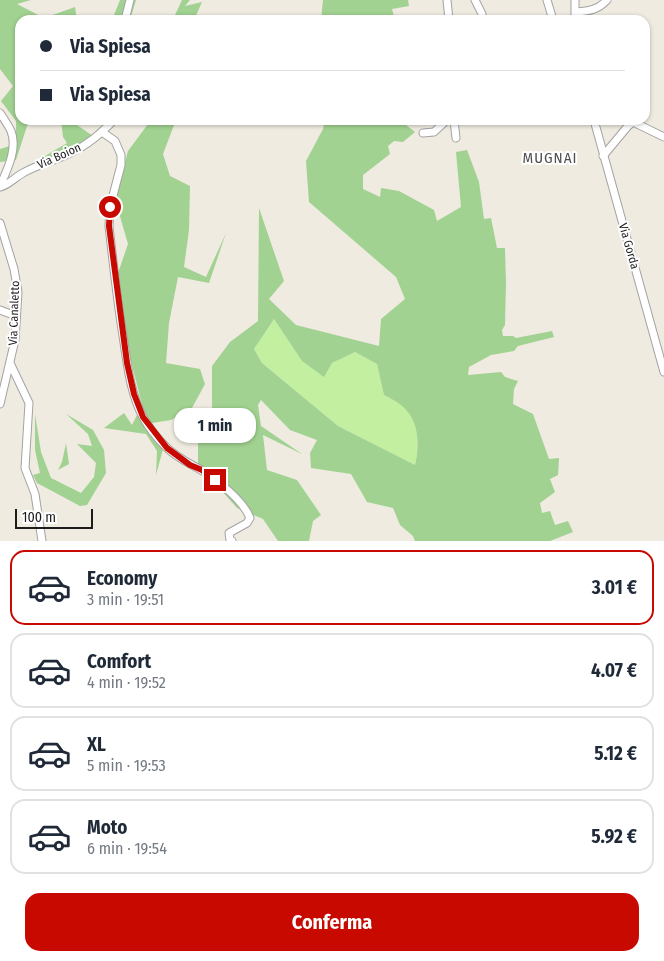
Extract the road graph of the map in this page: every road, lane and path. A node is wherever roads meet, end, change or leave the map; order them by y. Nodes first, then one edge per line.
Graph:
1 (130, 0) edge
2 (447, 0) edge
3 (475, 0) edge
4 (547, 0) edge
5 (575, 0) edge
6 (607, 0) edge
7 (576, 12) junction
8 (126, 15) edge
9 (448, 15) edge
10 (482, 15) edge
11 (552, 15) edge
12 (576, 15) edge
13 (0, 113) edge
14 (109, 125) edge
15 (442, 125) edge
16 (455, 125) edge
17 (595, 125) edge
18 (629, 125) edge
19 (640, 125) edge
20 (102, 132) junction
21 (423, 133) dead end
22 (664, 137) edge
23 (456, 138) dead end
24 (603, 156) junction
25 (0, 187) edge
26 (0, 224) edge
27 (0, 310) edge
28 (16, 316) junction
29 (10, 363) junction
30 (664, 372) edge
31 (0, 404) edge
32 (229, 540) edge
33 (42, 541) edge

1 - 8 street
2 - 9 street
3 - 10 street
4 - 11 street
5 - 7 street
6 - 7 street
7 - 12 street
13 - 25 street
14 - 20 street, Via Boion
15 - 21 street
16 - 23 street
17 - 24 street, Via Gorda
18 - 24 street
19 - 22 street
20 - 25 street, Via Boion
20 - 32 street
24 - 30 street, Via Gorda
26 - 28 street, Via Canaletto
27 - 28 street
28 - 29 street, Via Canaletto
29 - 31 street, Via Canaletto
29 - 33 street

